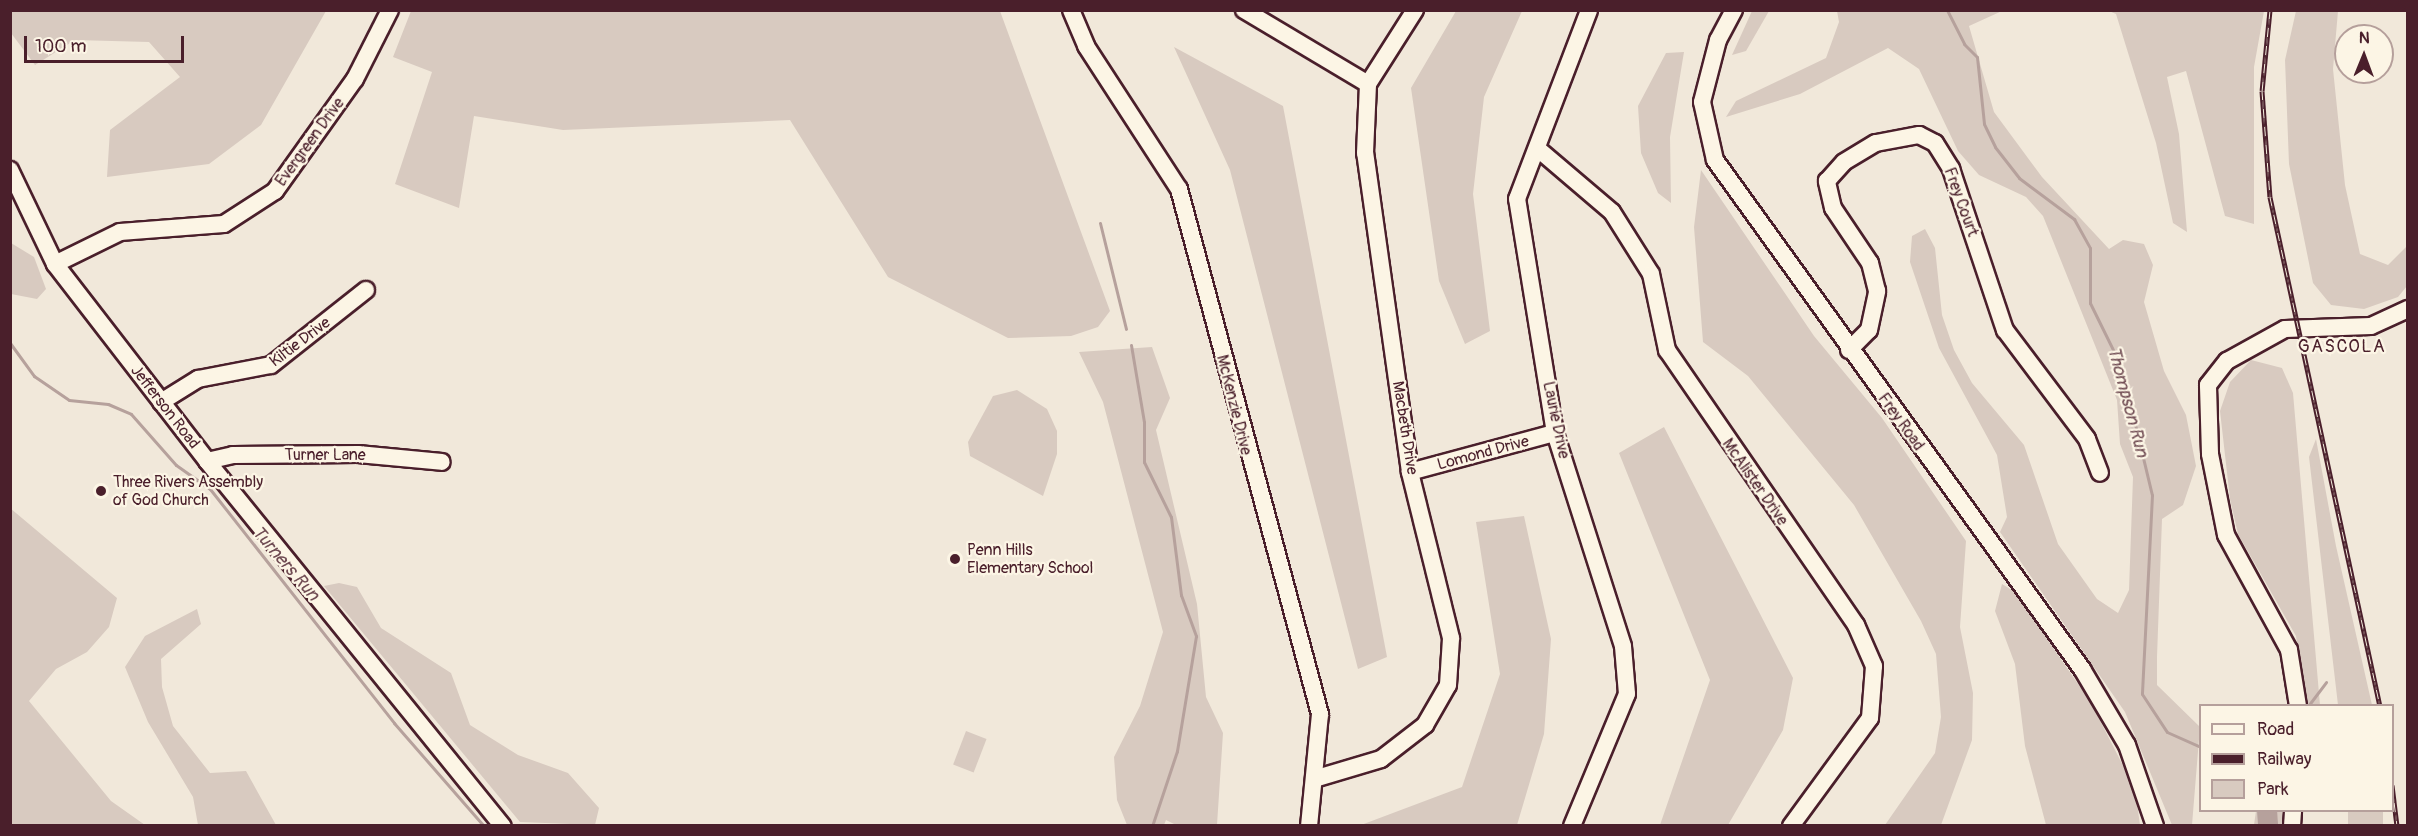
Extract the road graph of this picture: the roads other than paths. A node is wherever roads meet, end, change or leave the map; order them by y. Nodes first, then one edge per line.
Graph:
1 (390, 10) edge
2 (1071, 10) edge
3 (1244, 10) edge
4 (1415, 10) edge
5 (1589, 10) edge
6 (1734, 10) edge
7 (1368, 84) junction
8 (1538, 149) junction
9 (10, 170) edge
10 (55, 264) junction
11 (366, 290) dead end
12 (2408, 309) edge
13 (1849, 350) junction
14 (160, 402) junction
15 (1555, 433) junction
16 (207, 461) junction
17 (442, 462) dead end
18 (1410, 472) junction
19 (2100, 473) dead end
20 (2298, 704) edge
21 (1314, 779) junction
22 (503, 825) edge
23 (1309, 825) edge
24 (1572, 825) edge
25 (1791, 825) edge
26 (2156, 825) edge

1 - 10 street, Evergreen Drive
2 - 21 street, McKenzie Drive
3 - 7 street
4 - 7 street, Macbeth Drive
5 - 8 street, Laurie Drive
6 - 13 street, Frey Road
7 - 18 street, Macbeth Drive
8 - 15 street, Laurie Drive
8 - 25 street, McAlister Drive
9 - 10 street, Jefferson Road
10 - 14 street, Jefferson Road
11 - 14 street, Kiltie Drive
12 - 20 street
13 - 19 street, Frey Court
13 - 26 street, Frey Road
14 - 16 street, Jefferson Road
15 - 18 street, Lomond Drive
15 - 24 street, Laurie Drive
16 - 17 street, Turner Lane
16 - 22 street, Jefferson Road
18 - 21 street, Macbeth Drive
21 - 23 street, McKenzie Drive

